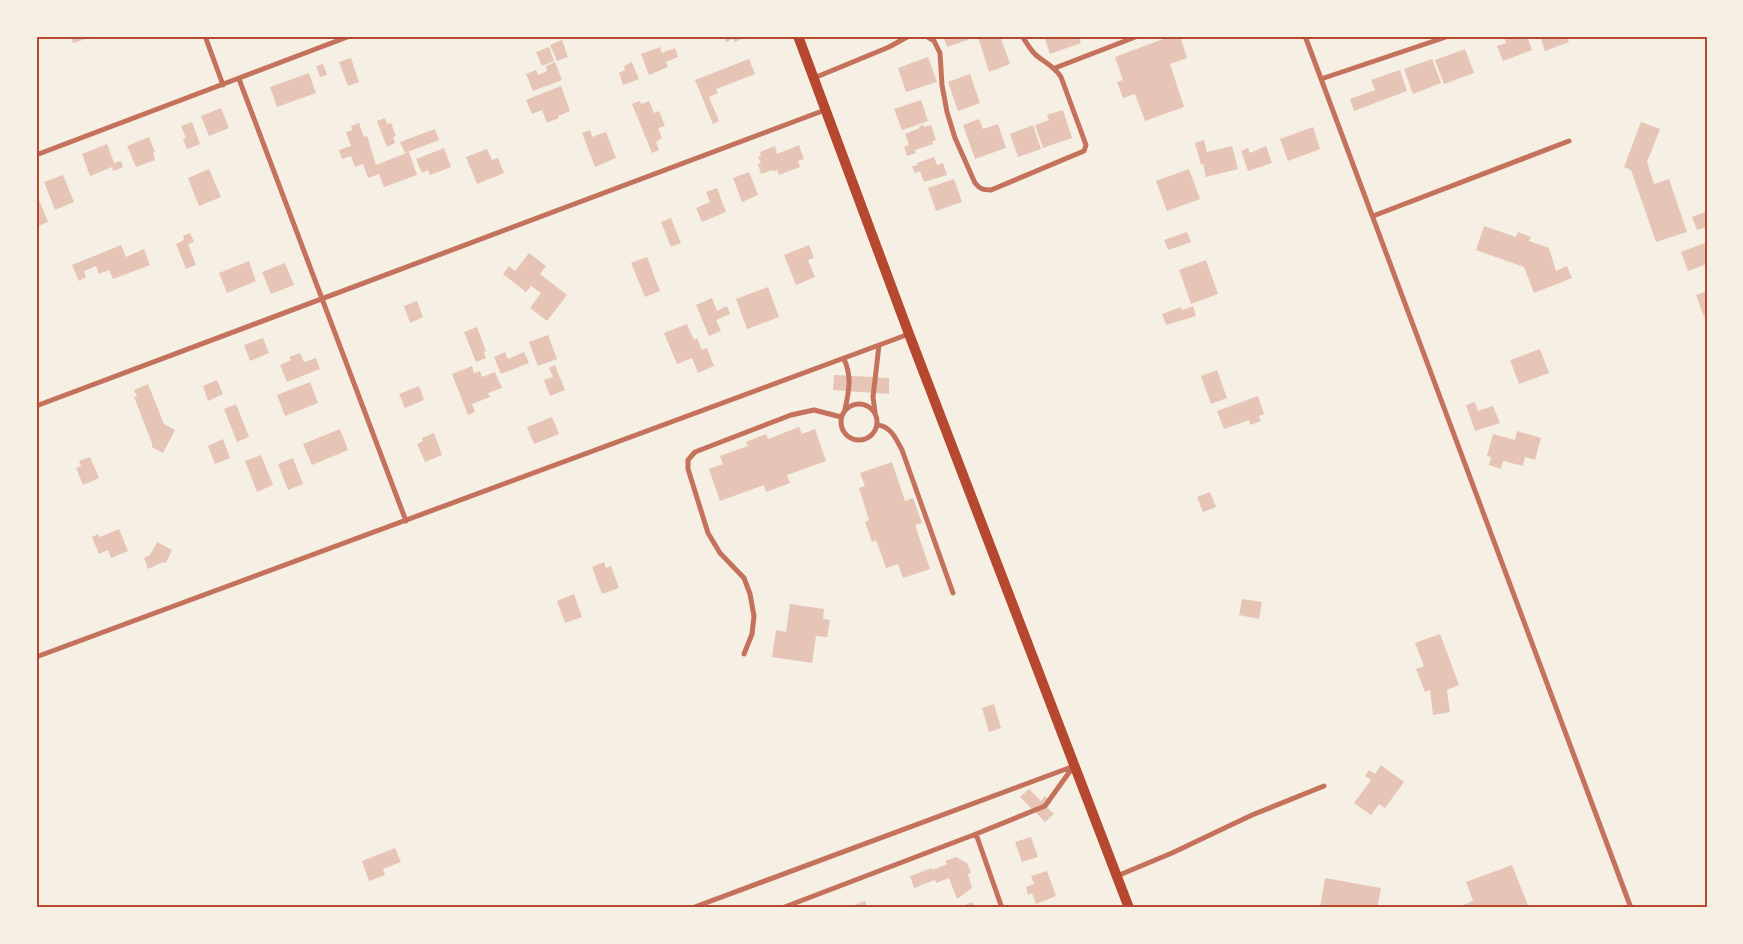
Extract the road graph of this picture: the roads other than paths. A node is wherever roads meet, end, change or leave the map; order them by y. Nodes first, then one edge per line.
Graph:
1 (205, 36) edge
2 (350, 36) edge
3 (798, 36) edge
4 (909, 36) edge
5 (926, 36) edge
6 (1022, 36) edge
7 (1138, 36) edge
8 (1305, 36) edge
9 (1449, 36) edge
10 (1055, 68) junction
11 (814, 78) junction
12 (239, 79) junction
13 (1321, 79) junction
14 (223, 85) junction
15 (826, 110) junction
16 (1569, 141) dead end
17 (36, 155) edge
18 (1373, 216) junction
19 (321, 298) junction
20 (909, 334) junction
21 (879, 345) junction
22 (844, 359) junction
23 (36, 406) edge
24 (875, 413) junction
25 (843, 414) junction
26 (877, 424) junction
27 (406, 521) junction
28 (953, 593) dead end
29 (744, 654) dead end
30 (36, 657) edge
31 (1074, 766) junction
32 (1324, 786) dead end
33 (976, 834) junction
34 (1117, 876) junction
35 (801, 901) junction
36 (692, 908) edge
37 (782, 908) edge
38 (804, 908) edge
39 (1002, 908) edge
40 (1129, 908) edge
41 (1631, 908) edge

1 - 14 street
2 - 12 street
3 - 11 main road
4 - 11 street
5 - 10 street
6 - 10 street
7 - 10 street
8 - 13 street
9 - 13 street
11 - 15 main road
12 - 14 street
12 - 19 street
13 - 18 street
14 - 17 street
15 - 19 street
15 - 20 main road
16 - 18 street
18 - 41 street
19 - 23 street
19 - 27 street
20 - 21 street
20 - 31 main road
21 - 22 street
21 - 24 street
22 - 25 street
22 - 27 street
24 - 25 street
24 - 26 street
25 - 26 street
25 - 29 street
26 - 28 street
27 - 30 street
31 - 33 street
31 - 34 main road
31 - 36 street
32 - 34 street
33 - 35 street
33 - 39 street
34 - 40 main road
35 - 37 street
35 - 38 street

